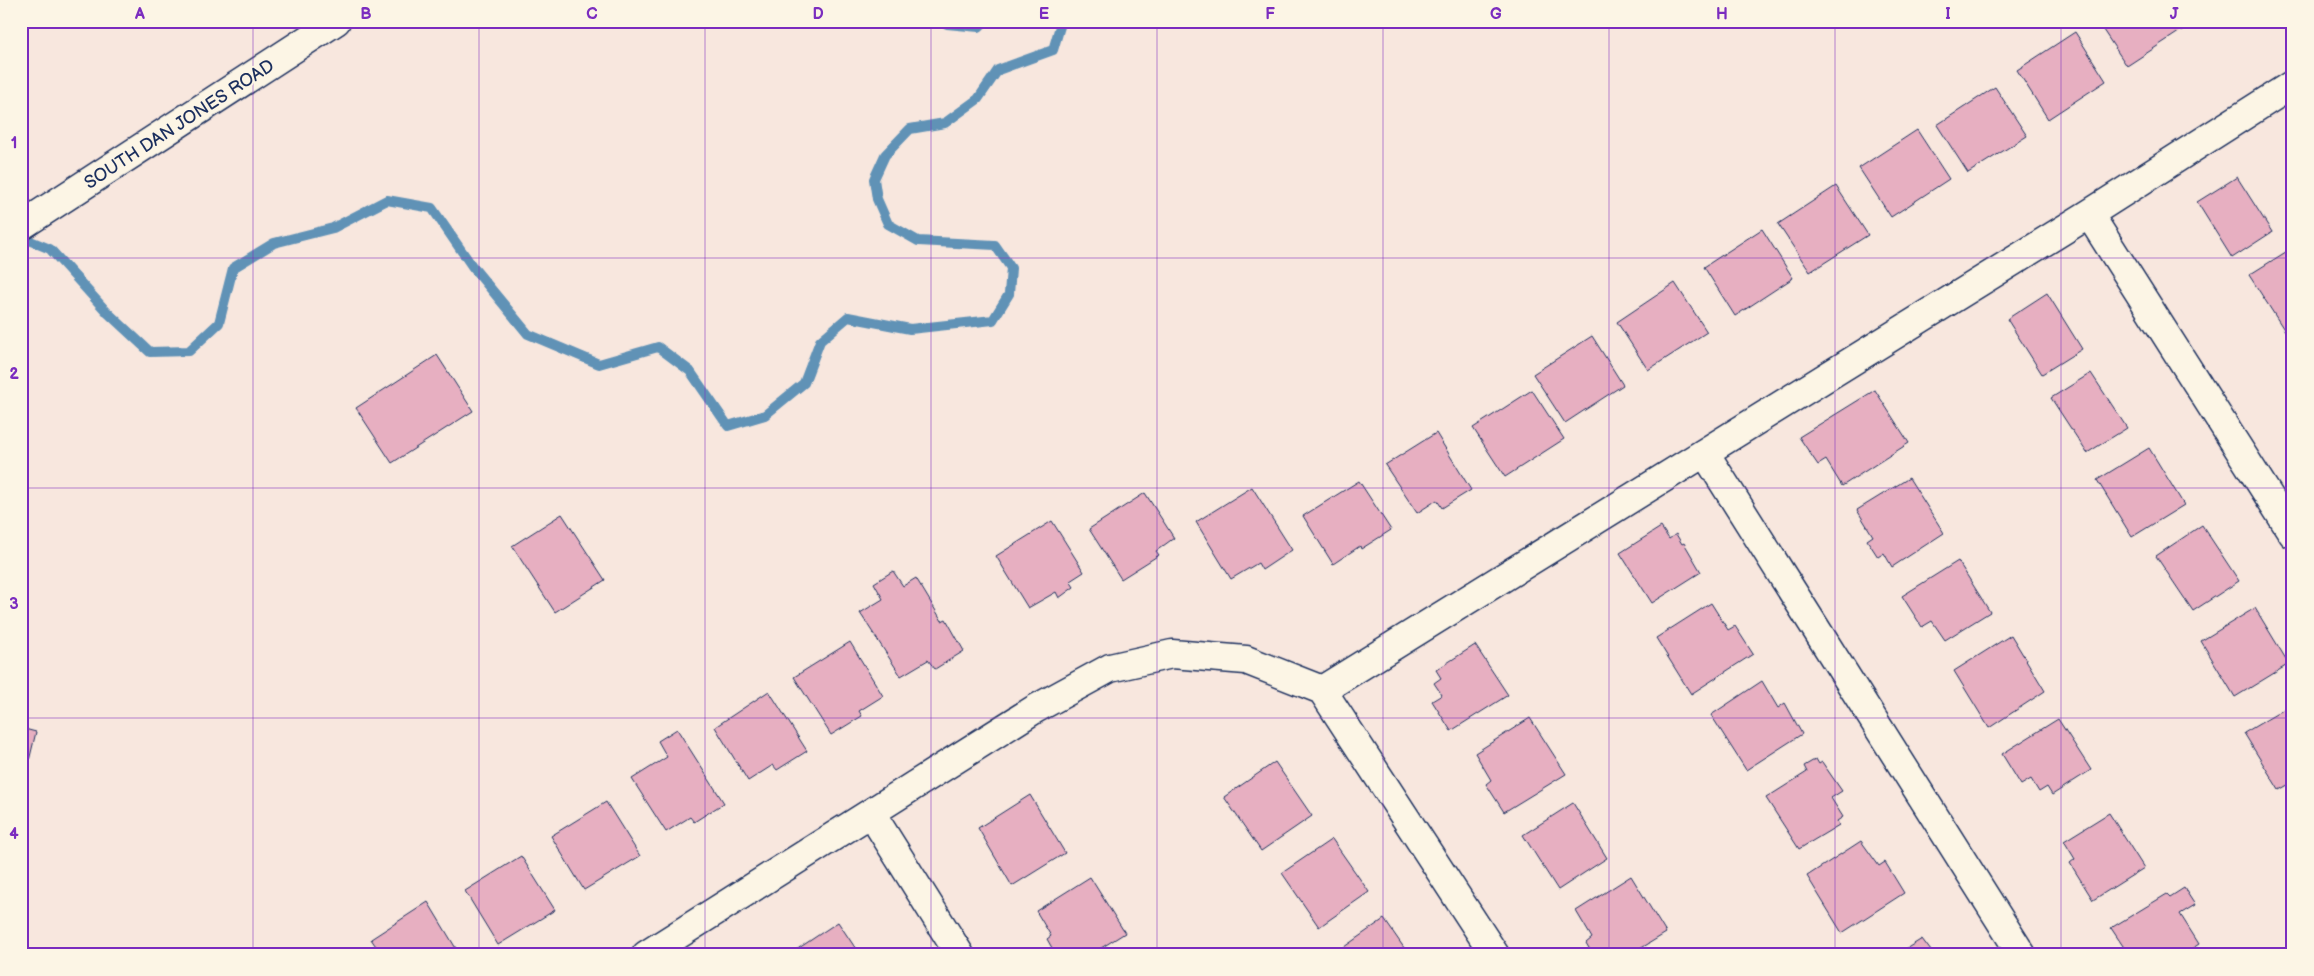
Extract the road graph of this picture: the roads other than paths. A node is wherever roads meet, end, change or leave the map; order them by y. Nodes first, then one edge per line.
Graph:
1 (336, 21) edge
2 (2293, 84) edge
3 (2090, 214) junction
4 (26, 223) edge
5 (1705, 453) junction
6 (2293, 534) edge
7 (1322, 690) junction
8 (871, 812) junction
9 (646, 955) edge
10 (960, 955) edge
11 (1495, 955) edge
12 (2022, 955) edge

1 - 4 street, SOUTH DAN JONES ROAD
2 - 3 street
3 - 5 street
3 - 6 street
5 - 7 street
5 - 12 street
7 - 8 street
7 - 11 street
8 - 9 street
8 - 10 street

